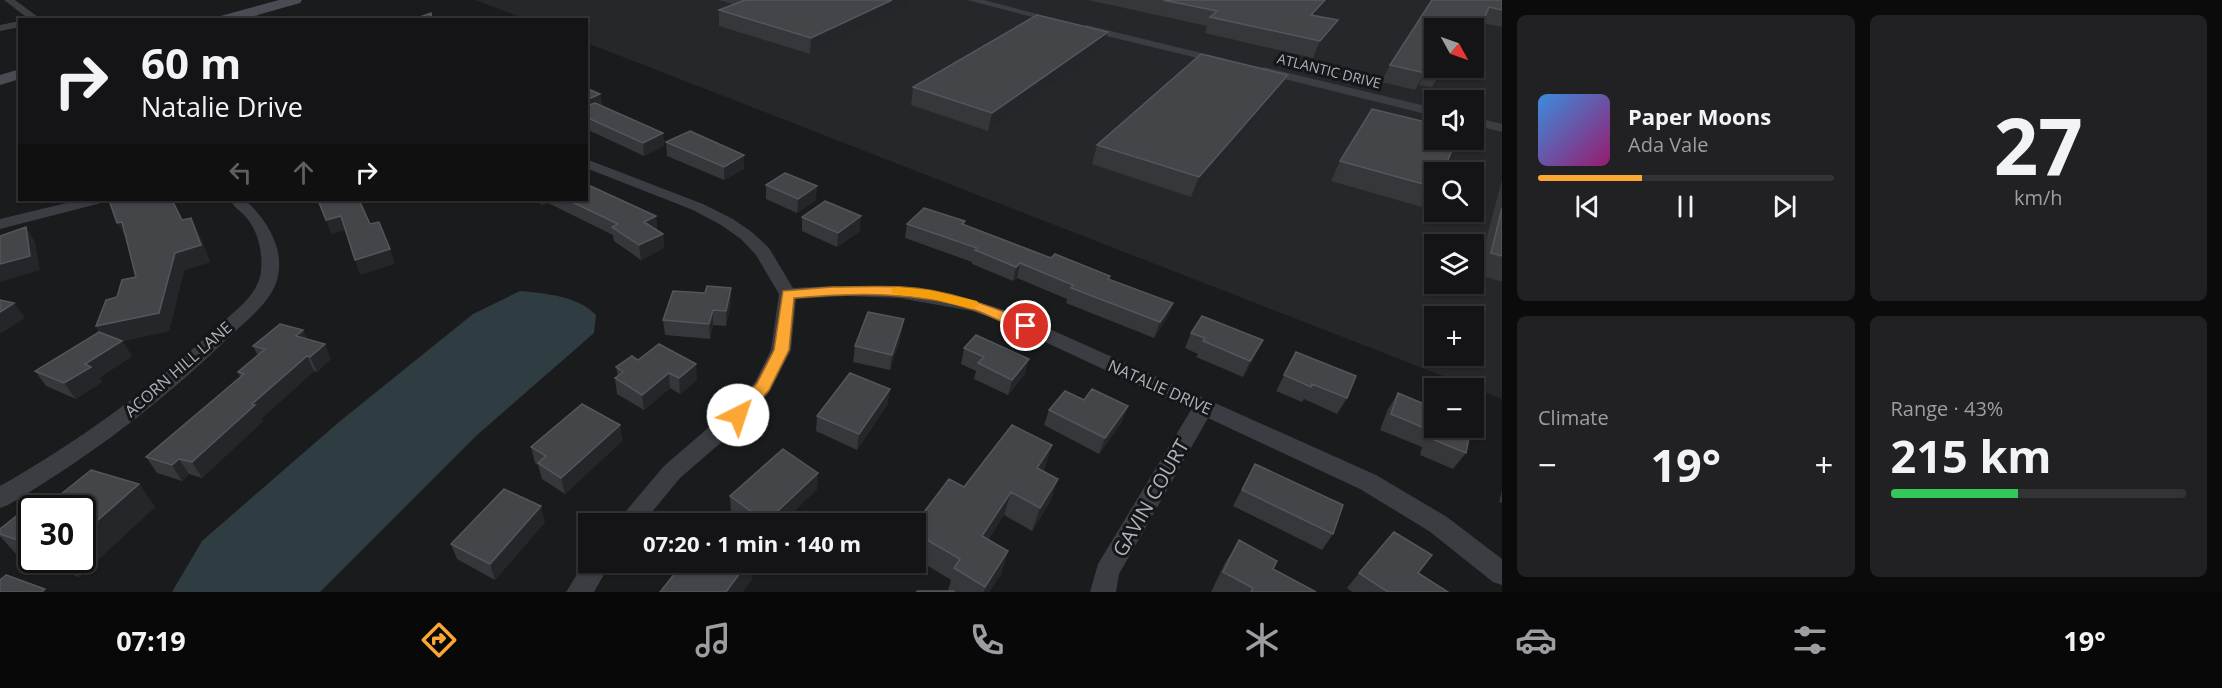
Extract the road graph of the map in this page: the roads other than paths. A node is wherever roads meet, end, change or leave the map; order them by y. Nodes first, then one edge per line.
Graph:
1 (9, 0) edge
2 (295, 0) edge
3 (972, 0) edge
4 (252, 16) edge
5 (34, 18) edge
6 (237, 18) edge
7 (18, 24) edge
8 (0, 28) edge
9 (1229, 62) edge
10 (1251, 68) edge
11 (18, 75) edge
12 (0, 80) edge
13 (1424, 110) edge
14 (1484, 124) edge
15 (1502, 128) edge
16 (588, 164) edge
17 (92, 201) edge
18 (238, 201) edge
19 (0, 225) edge
20 (788, 294) junction
21 (1204, 406) junction
22 (0, 498) edge
23 (637, 513) edge
24 (591, 573) edge
25 (1502, 574) edge
26 (579, 592) edge
27 (1103, 592) edge

1 - 5 street
2 - 4 street
3 - 9 street
4 - 6 street
7 - 8 street
10 - 13 street, ATLANTIC DRIVE
11 - 12 street
14 - 15 street
16 - 20 street
17 - 19 street
18 - 22 street, ACORN HILL LANE
20 - 21 street, NATALIE DRIVE
20 - 23 street
21 - 25 street, NATALIE DRIVE
21 - 27 street, GAVIN COURT
24 - 26 street

